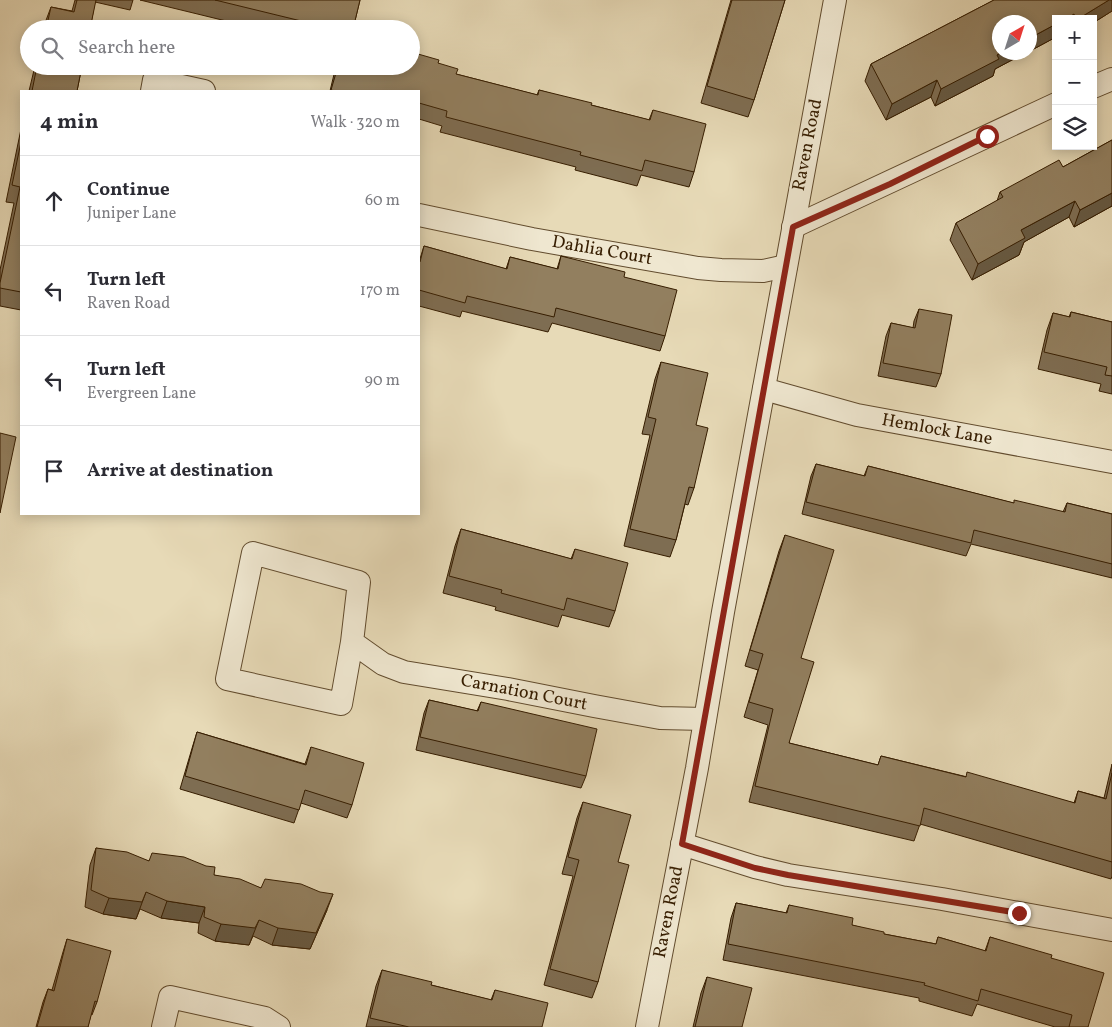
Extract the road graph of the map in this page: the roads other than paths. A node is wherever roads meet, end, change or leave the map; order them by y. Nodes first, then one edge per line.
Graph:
1 (835, 0) edge
2 (1112, 79) edge
3 (1097, 86) edge
4 (152, 90) edge
5 (199, 90) edge
6 (1054, 105) edge
7 (420, 215) edge
8 (793, 227) junction
9 (786, 266) junction
10 (764, 389) junction
11 (1112, 462) edge
12 (352, 642) junction
13 (705, 719) junction
14 (682, 844) junction
15 (1112, 930) edge
16 (163, 1027) edge
17 (279, 1027) edge
18 (647, 1027) edge

1 - 8 street, Raven Road
2 - 3 street
4 - 5 street
6 - 8 street
7 - 9 street, Dahlia Court
8 - 9 street, Raven Road
9 - 10 street, Raven Road
10 - 11 street, Hemlock Lane
10 - 13 street, Raven Road
12 - 12 street
12 - 13 street, Carnation Court
13 - 14 street, Raven Road
14 - 15 street
14 - 18 street, Raven Road
16 - 17 street

